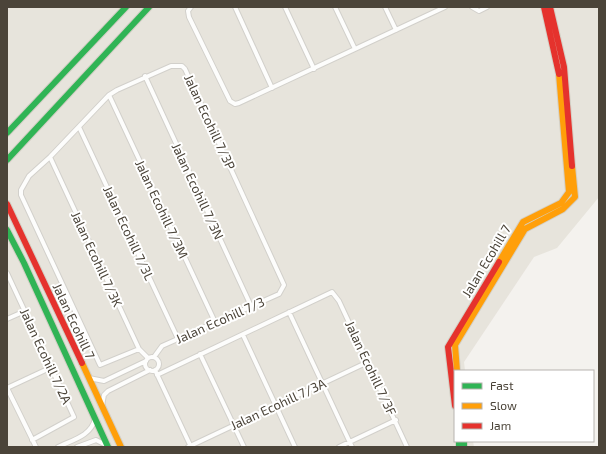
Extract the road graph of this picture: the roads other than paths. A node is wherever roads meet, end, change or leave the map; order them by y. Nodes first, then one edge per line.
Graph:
1 (126, 7) edge
2 (149, 7) edge
3 (191, 7) edge
4 (235, 7) edge
5 (285, 7) edge
6 (335, 7) edge
7 (385, 7) edge
8 (445, 7) edge
9 (472, 7) edge
10 (487, 7) edge
11 (544, 7) edge
12 (550, 7) edge
13 (435, 9) edge
14 (396, 30) junction
15 (354, 49) junction
16 (314, 69) junction
17 (146, 76) junction
18 (272, 88) junction
19 (110, 95) junction
20 (79, 127) junction
21 (7, 133) edge
22 (50, 157) junction
23 (8, 160) edge
24 (7, 204) edge
25 (7, 230) edge
26 (7, 273) edge
27 (284, 282) joint
28 (251, 306) junction
29 (25, 311) junction
30 (289, 312) junction
31 (7, 319) edge
32 (215, 322) junction
33 (243, 335) junction
34 (178, 339) junction
35 (139, 349) junction
36 (200, 354) junction
37 (154, 357) junction
38 (147, 359) junction
39 (368, 362) junction
40 (52, 367) junction
41 (152, 370) junction
42 (457, 370) edge
43 (157, 374) junction
44 (88, 378) junction
45 (322, 383) junction
46 (7, 388) edge
47 (454, 398) edge
48 (276, 405) junction
49 (102, 408) junction
50 (95, 418) junction
51 (396, 420) junction
52 (234, 426) junction
53 (32, 440) junction
54 (349, 442) junction
55 (33, 446) edge
56 (58, 447) edge
57 (77, 447) edge
58 (108, 447) edge
59 (120, 447) edge
60 (190, 447) edge
61 (244, 447) edge
62 (295, 447) edge
63 (339, 447) edge
64 (352, 447) edge
65 (408, 447) edge

1 - 21 street
2 - 23 street
3 - 18 street
4 - 18 street
5 - 16 street
6 - 15 street
7 - 14 street
8 - 13 street
9 - 10 street
11 - 47 street, Jalan Ecohill 7
12 - 42 street
13 - 14 street
14 - 15 street
15 - 16 street
16 - 18 street
17 - 19 street, Jalan Ecohill 7/3P
17 - 27 street, Jalan Ecohill 7/3P
17 - 28 street, Jalan Ecohill 7/3N
19 - 20 street, Jalan Ecohill 7/3P
19 - 32 street, Jalan Ecohill 7/3M
20 - 22 street, Jalan Ecohill 7/3P
20 - 34 street, Jalan Ecohill 7/3L
22 - 35 street, Jalan Ecohill 7/3K
22 - 35 street, Jalan Ecohill 7/3P
24 - 44 street, Jalan Ecohill 7
25 - 50 street, Jalan Ecohill 7
26 - 29 street, Jalan Ecohill 7/2A
27 - 28 street, Jalan Ecohill 7/3
28 - 32 street, Jalan Ecohill 7/3
29 - 31 street
29 - 40 street, Jalan Ecohill 7/2A
30 - 33 street
30 - 39 street, Jalan Ecohill 7/3F
30 - 45 street
32 - 34 street, Jalan Ecohill 7/3
33 - 36 street
33 - 48 street
34 - 37 street, Jalan Ecohill 7/3
35 - 38 street, Jalan Ecohill 7/3K
36 - 43 street
36 - 52 street
37 - 38 street
37 - 41 street
38 - 41 street
38 - 44 street
39 - 45 street, Jalan Ecohill 7/3A
39 - 51 street, Jalan Ecohill 7/3F
40 - 46 street
40 - 53 street, Jalan Ecohill 7/2A
41 - 43 street
41 - 49 street
43 - 60 street
44 - 49 street, Jalan Ecohill 7
45 - 48 street, Jalan Ecohill 7/3A
45 - 54 street
46 - 53 street
48 - 52 street, Jalan Ecohill 7/3A
48 - 62 street
49 - 59 street, Jalan Ecohill 7
50 - 56 street
50 - 58 street, Jalan Ecohill 7
51 - 54 street
51 - 65 street, Jalan Ecohill 7/3F
52 - 60 street, Jalan Ecohill 7/3A
52 - 61 street
53 - 55 street
54 - 63 street
54 - 64 street
57 - 58 street

